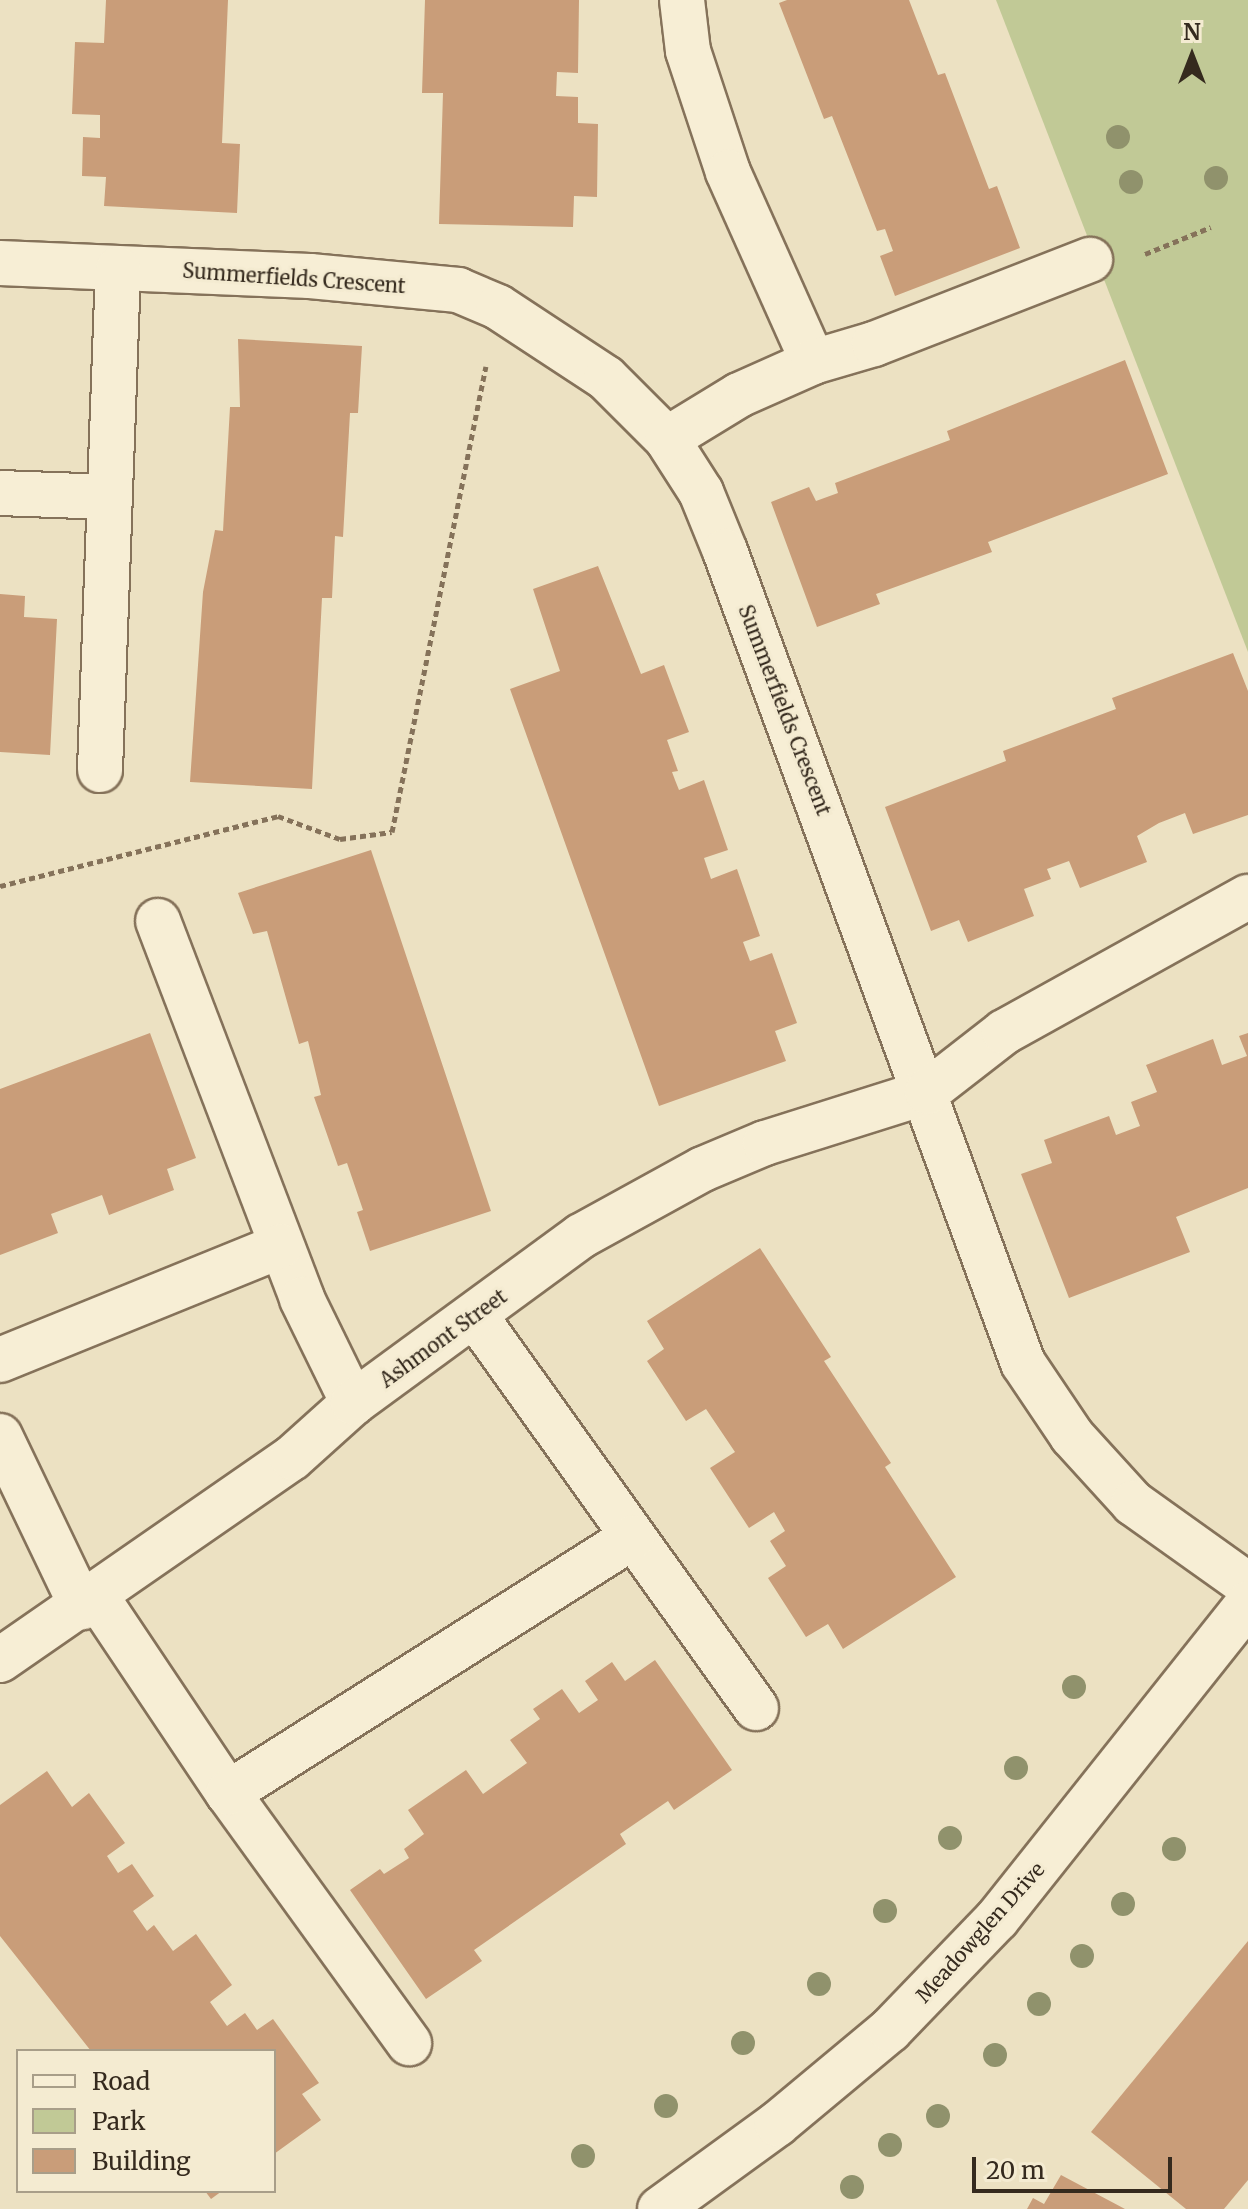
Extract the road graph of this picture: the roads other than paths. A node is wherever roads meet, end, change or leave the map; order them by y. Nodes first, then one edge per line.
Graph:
1 (682, 0) edge
2 (1090, 260) road end
3 (0, 263) edge
4 (118, 269) junction
5 (813, 362) junction
6 (667, 439) junction
7 (0, 493) edge
8 (109, 497) junction
9 (100, 770) dead end
10 (1248, 897) edge
11 (158, 921) dead end
12 (927, 1092) junction
13 (281, 1246) junction
14 (476, 1317) junction
15 (0, 1360) edge
16 (353, 1403) junction
17 (0, 1436) edge
18 (632, 1538) junction
19 (1248, 1585) edge
20 (89, 1602) junction
21 (1248, 1604) edge
22 (0, 1660) edge
23 (756, 1708) dead end
24 (228, 1793) junction
25 (409, 2043) dead end
26 (660, 2209) edge

1 - 5 street
2 - 5 street
3 - 4 street, Summerfields Crescent
4 - 6 street, Summerfields Crescent
4 - 8 street
5 - 6 street
6 - 12 street, Summerfields Crescent
7 - 8 street
8 - 9 street
10 - 12 street
11 - 13 street
12 - 14 street, Ashmont Street
12 - 19 street, Summerfields Crescent
13 - 15 street
13 - 16 street
14 - 16 street, Ashmont Street
14 - 18 street
16 - 20 street, Ashmont Street
17 - 20 street
18 - 23 street
18 - 24 street
20 - 22 street, Ashmont Street
20 - 24 street
21 - 26 street, Meadowglen Drive
24 - 25 street

